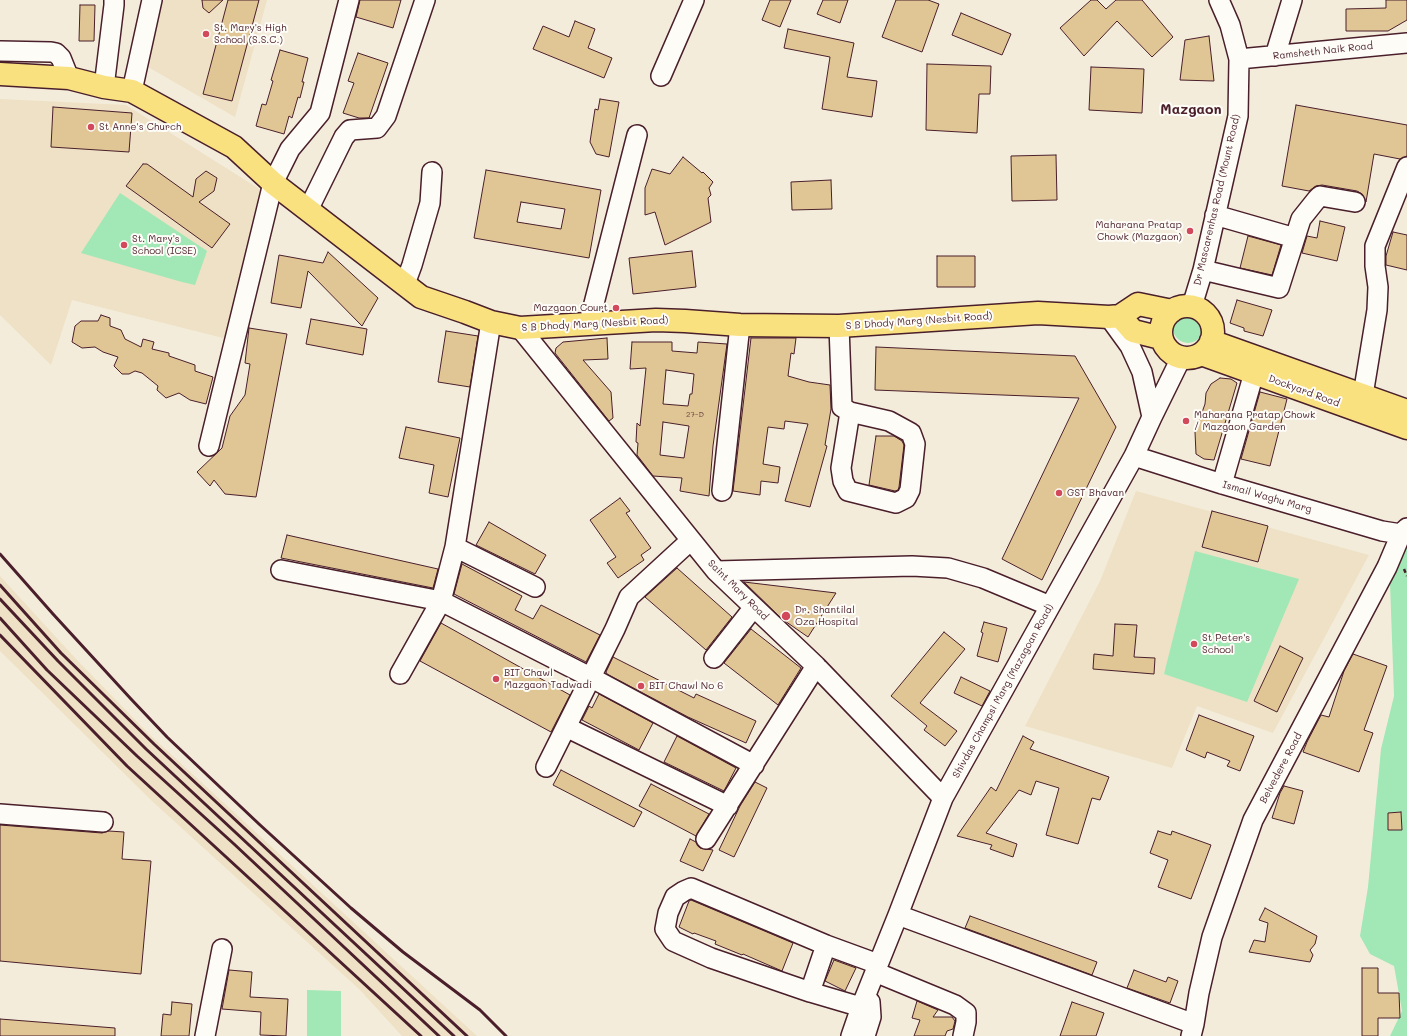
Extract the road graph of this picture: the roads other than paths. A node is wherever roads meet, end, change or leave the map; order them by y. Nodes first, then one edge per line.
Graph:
1 (114, 0) edge
2 (152, 0) edge
3 (349, 0) edge
4 (426, 0) edge
5 (694, 0) edge
6 (1219, 0) edge
7 (1292, 0) edge
8 (1407, 42) edge
9 (0, 51) edge
10 (1275, 56) junction
11 (1239, 59) junction
12 (0, 74) edge
13 (661, 76) dead end
14 (69, 78) junction
15 (104, 87) junction
16 (132, 91) junction
17 (637, 135) dead end
18 (1407, 167) edge
19 (432, 172) dead end
20 (273, 183) junction
21 (1355, 202) dead end
22 (308, 210) junction
23 (1216, 215) junction
24 (1294, 238) junction
25 (1203, 270) junction
26 (405, 284) junction
27 (1182, 309) junction
28 (591, 313) junction
29 (1115, 317) junction
30 (491, 322) junction
31 (740, 325) junction
32 (838, 326) junction
33 (520, 328) junction
34 (1161, 338) junction
35 (1197, 351) junction
36 (1254, 373) junction
37 (1363, 395) junction
38 (1407, 411) edge
39 (850, 412) junction
40 (1152, 417) junction
41 (1407, 428) edge
42 (209, 446) dead end
43 (1134, 456) junction
44 (1222, 484) junction
45 (722, 491) dead end
46 (1404, 531) edge
47 (691, 540) junction
48 (455, 547) junction
49 (281, 570) dead end
50 (716, 571) junction
51 (534, 587) dead end
52 (441, 601) junction
53 (1050, 606) junction
54 (754, 607) junction
55 (714, 658) dead end
56 (816, 666) junction
57 (400, 674) dead end
58 (590, 677) junction
59 (566, 727) junction
60 (754, 765) junction
61 (546, 767) dead end
62 (943, 798) junction
63 (728, 806) junction
64 (0, 814) edge
65 (103, 822) dead end
66 (706, 839) dead end
67 (898, 915) junction
68 (826, 945) junction
69 (222, 949) dead end
70 (874, 974) junction
71 (810, 992) junction
72 (861, 1007) junction
73 (856, 1032) edge
74 (1195, 1032) edge
75 (205, 1036) edge
76 (837, 1036) edge
77 (962, 1036) edge

1 - 15 street
2 - 16 street
3 - 20 street
4 - 22 street
5 - 13 street
6 - 11 street, Dr Mascarenhas Road (Mount Road)
7 - 10 street
8 - 10 street, Ramsheth Naik Road
9 - 14 street
10 - 11 street, Ramsheth Naik Road
11 - 23 street, Dr Mascarenhas Road (Mount Road)
12 - 14 main road, S B Dhody Marg (Nesbit Road)
14 - 15 main road, S B Dhody Marg (Nesbit Road)
15 - 16 main road, S B Dhody Marg (Nesbit Road)
16 - 20 main road, S B Dhody Marg (Nesbit Road)
17 - 28 street
18 - 37 street
19 - 26 street
20 - 22 main road, S B Dhody Marg (Nesbit Road)
20 - 42 street
21 - 24 street
22 - 26 main road, S B Dhody Marg (Nesbit Road)
23 - 24 street
23 - 25 street, Dr Mascarenhas Road (Mount Road)
24 - 25 street
25 - 27 street, Dr Mascarenhas Road (Mount Road)
26 - 30 main road, S B Dhody Marg (Nesbit Road)
27 - 29 main road
27 - 34 main road
27 - 35 main road
28 - 31 main road, S B Dhody Marg (Nesbit Road)
28 - 33 main road, S B Dhody Marg (Nesbit Road)
29 - 32 main road, S B Dhody Marg (Nesbit Road)
29 - 34 main road
29 - 40 street
30 - 33 main road, S B Dhody Marg (Nesbit Road)
30 - 48 street
31 - 32 main road, S B Dhody Marg (Nesbit Road)
31 - 45 street
32 - 39 street
33 - 47 street, Saint Mary Road
34 - 35 main road
35 - 36 main road, Dockyard Road
35 - 37 main road, Dockyard Road
35 - 40 street, Shivdas Champsi Marg (Mazagoan Road)
36 - 41 main road, Dockyard Road
36 - 44 street
37 - 38 main road, Dockyard Road
39 - 39 street
40 - 43 street, Shivdas Champsi Marg (Mazagoan Road)
43 - 44 street, Ismail Waghu Marg
43 - 53 street, Shivdas Champsi Marg (Mazagoan Road)
44 - 46 street, Ismail Waghu Marg
46 - 74 street, Belvedere Road
47 - 50 street, Saint Mary Road
47 - 58 street
48 - 51 street
48 - 52 street
49 - 52 street
50 - 53 street
50 - 54 street, Saint Mary Road
52 - 57 street
52 - 58 street
53 - 62 street, Shivdas Champsi Marg (Mazagoan Road)
54 - 55 street
54 - 56 street, Saint Mary Road
56 - 60 street
56 - 62 street, Saint Mary Road
58 - 59 street
58 - 60 street
59 - 61 street
59 - 63 street
60 - 63 street
62 - 67 street, Shivdas Champsi Marg (Mazagoan Road)
63 - 66 street
64 - 65 street
67 - 70 street, Shivdas Champsi Marg (Mazagoan Road)
67 - 74 street
68 - 70 street
68 - 71 street
68 - 71 street
69 - 75 street
70 - 72 street, Shivdas Champsi Marg (Mazagoan Road)
70 - 73 street
70 - 77 street
71 - 72 street
72 - 73 street, Shivdas Champsi Marg (Mazagoan Road)
73 - 76 street

